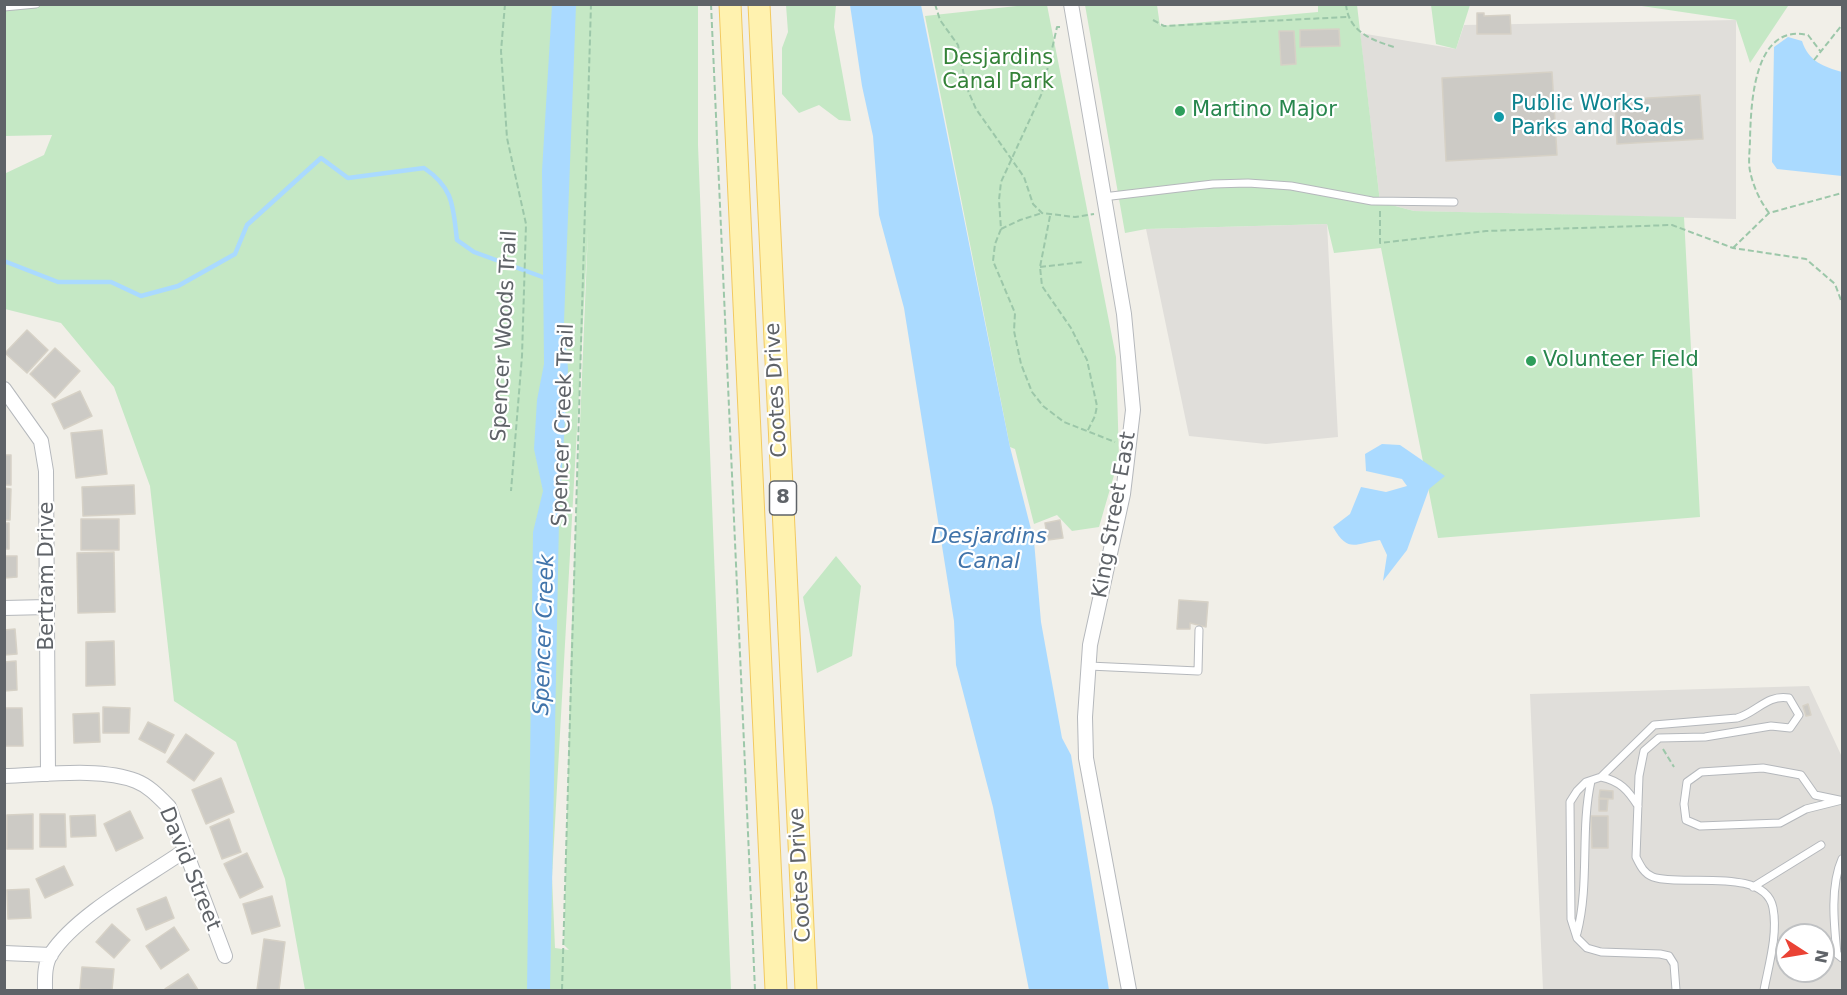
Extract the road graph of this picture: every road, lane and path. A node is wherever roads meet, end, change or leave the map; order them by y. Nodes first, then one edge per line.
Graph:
1 (36, 4) edge
2 (505, 4) edge
3 (591, 4) edge
4 (711, 4) edge
5 (730, 4) edge
6 (759, 4) edge
7 (935, 4) edge
8 (1071, 4) edge
9 (1346, 4) edge
10 (4, 7) edge
11 (1347, 17) junction
12 (1153, 20) dead end
13 (1075, 24) junction
14 (1842, 25) edge
15 (1394, 47) dead end
16 (1821, 52) junction
17 (1814, 60) dead end
18 (1010, 159) junction
19 (1842, 193) edge
20 (1103, 197) junction
21 (1380, 202) junction
22 (1454, 202) dead end
23 (1106, 212) junction
24 (1042, 213) junction
25 (1769, 213) junction
26 (1051, 214) junction
27 (1001, 229) junction
28 (1733, 248) junction
29 (1083, 262) dead end
30 (1040, 267) junction
31 (1842, 303) edge
32 (4, 389) edge
33 (1086, 432) junction
34 (1129, 446) junction
35 (511, 491) dead end
36 (48, 607) junction
37 (4, 608) edge
38 (1199, 630) dead end
39 (1089, 666) junction
40 (1663, 738) junction
41 (1674, 767) dead end
42 (48, 774) junction
43 (4, 776) edge
44 (1601, 777) junction
45 (1591, 781) junction
46 (1841, 800) edge
47 (1638, 806) junction
48 (1821, 845) dead end
49 (184, 851) junction
50 (1842, 859) edge
51 (1753, 887) junction
52 (1576, 935) junction
53 (4, 953) edge
54 (51, 955) junction
55 (225, 956) dead end
56 (1842, 958) edge
57 (45, 990) edge
58 (562, 990) edge
59 (755, 990) edge
60 (776, 990) edge
61 (806, 990) edge
62 (1129, 990) edge
63 (1676, 990) edge
64 (1764, 990) edge

1 - 10 lane
2 - 35 path, Spencer Woods Trail
3 - 58 path, Spencer Creek Trail
4 - 59 path
5 - 60 main road, Cootes Drive / 8
6 - 61 main road, Cootes Drive / 8
7 - 18 path
8 - 13 street, King Street East
9 - 11 path
11 - 12 path
11 - 15 path
13 - 18 path
13 - 20 street, King Street East
14 - 16 path
16 - 17 path
16 - 25 path
18 - 24 path
18 - 27 path
19 - 25 path
20 - 21 lane
20 - 23 street, King Street East
21 - 22 lane
21 - 28 path
23 - 26 path
23 - 34 street, King Street East
24 - 26 path
24 - 27 path
25 - 28 path
26 - 30 path
27 - 33 path
28 - 31 path
29 - 30 path
30 - 33 path
32 - 36 street, Bertram Drive
33 - 34 path
34 - 39 street, King Street East
36 - 37 street
36 - 42 street, Bertram Drive
38 - 39 lane
39 - 62 street, King Street East
40 - 41 path
40 - 44 lane
40 - 47 lane
42 - 43 street, David Street
42 - 49 street, David Street
44 - 45 lane
44 - 47 lane
45 - 52 lane
45 - 52 lane
46 - 46 lane
47 - 51 lane
48 - 51 lane
49 - 54 street
49 - 55 street, David Street
50 - 56 lane
51 - 64 lane
52 - 63 lane
53 - 54 street
54 - 57 street

